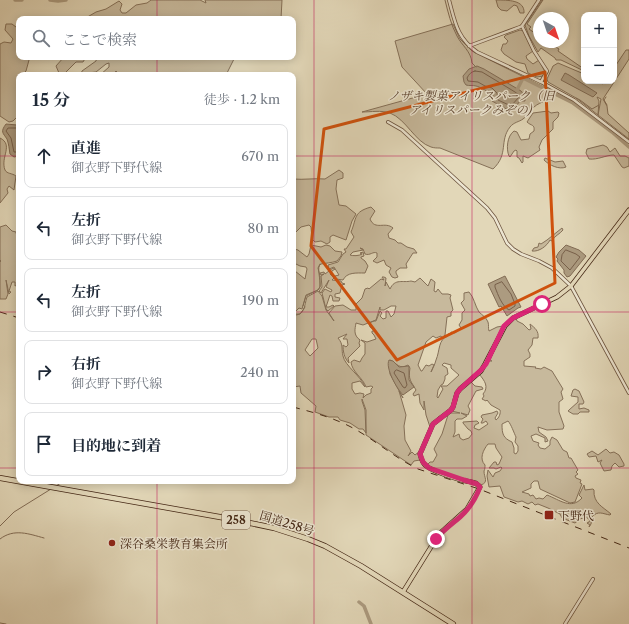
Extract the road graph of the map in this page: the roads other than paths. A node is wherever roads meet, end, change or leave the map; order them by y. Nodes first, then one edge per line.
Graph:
1 (449, 0) edge
2 (539, 0) edge
3 (522, 26) junction
4 (469, 46) junction
5 (541, 82) junction
6 (388, 122) dead end
7 (629, 142) edge
8 (629, 210) edge
9 (571, 286) junction
10 (629, 393) edge
11 (0, 477) edge
12 (16, 479) edge
13 (16, 480) edge
14 (38, 484) edge
15 (42, 484) edge
16 (55, 487) junction
17 (593, 579) dead end
18 (404, 591) junction
19 (453, 624) edge
20 (459, 624) edge
21 (565, 624) edge

1 - 4 street
2 - 3 street
3 - 4 street
3 - 5 street
4 - 5 street
5 - 7 street
6 - 9 street
8 - 9 main road
9 - 10 street
9 - 18 main road
11 - 12 highway, 国道258号 / 258
11 - 13 highway, 国道258号 / 258
14 - 16 highway, 国道258号 / 258
15 - 16 highway, 国道258号 / 258
16 - 18 highway, 国道258号 / 258
17 - 21 street
18 - 19 highway, 国道258号 / 258
18 - 20 highway, 国道258号 / 258

